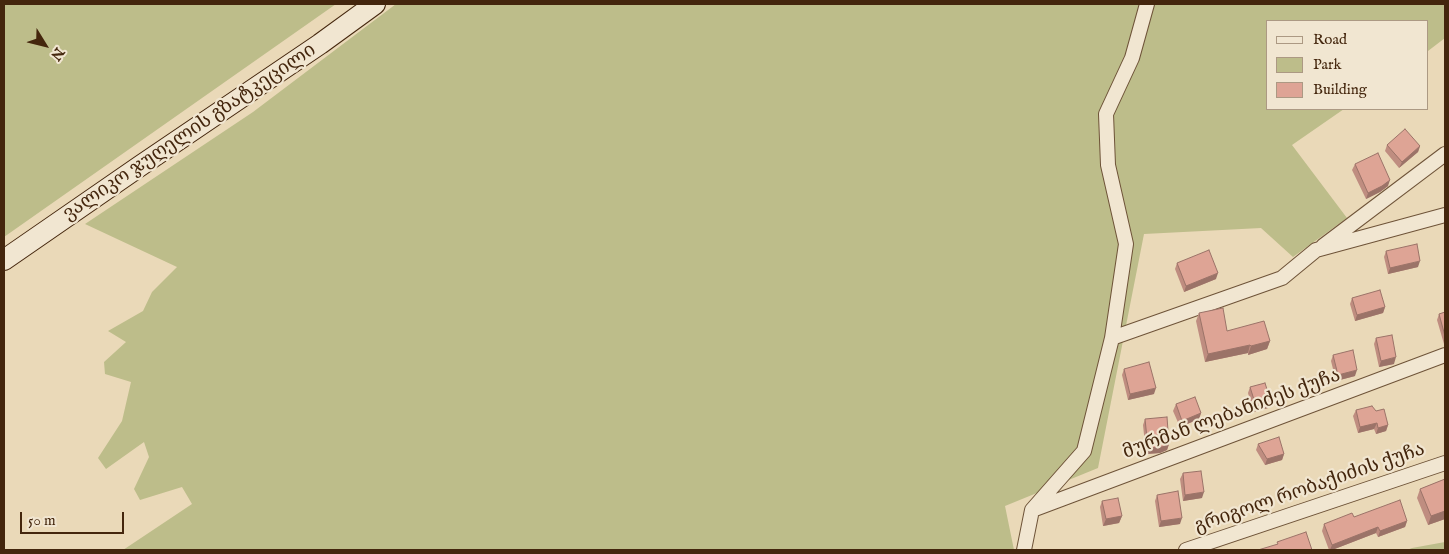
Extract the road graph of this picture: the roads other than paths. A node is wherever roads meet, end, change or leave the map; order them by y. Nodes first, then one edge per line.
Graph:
1 (375, 4) edge
2 (1147, 4) edge
3 (1445, 154) edge
4 (1445, 214) edge
5 (1316, 250) junction
6 (4, 260) edge
7 (1112, 338) junction
8 (1445, 355) edge
9 (1445, 463) edge
10 (1032, 510) junction
11 (1024, 550) edge
12 (1186, 550) edge

1 - 6 main road, ვალიკო ჯუღელის გზატკეცილი
2 - 7 street
3 - 5 street
4 - 5 street
5 - 7 street
7 - 10 street
8 - 10 street, მურმან ლებანიძეს ქუჩა
9 - 12 street, გრიგოლ რობაქიძის ქუჩა
10 - 11 street

